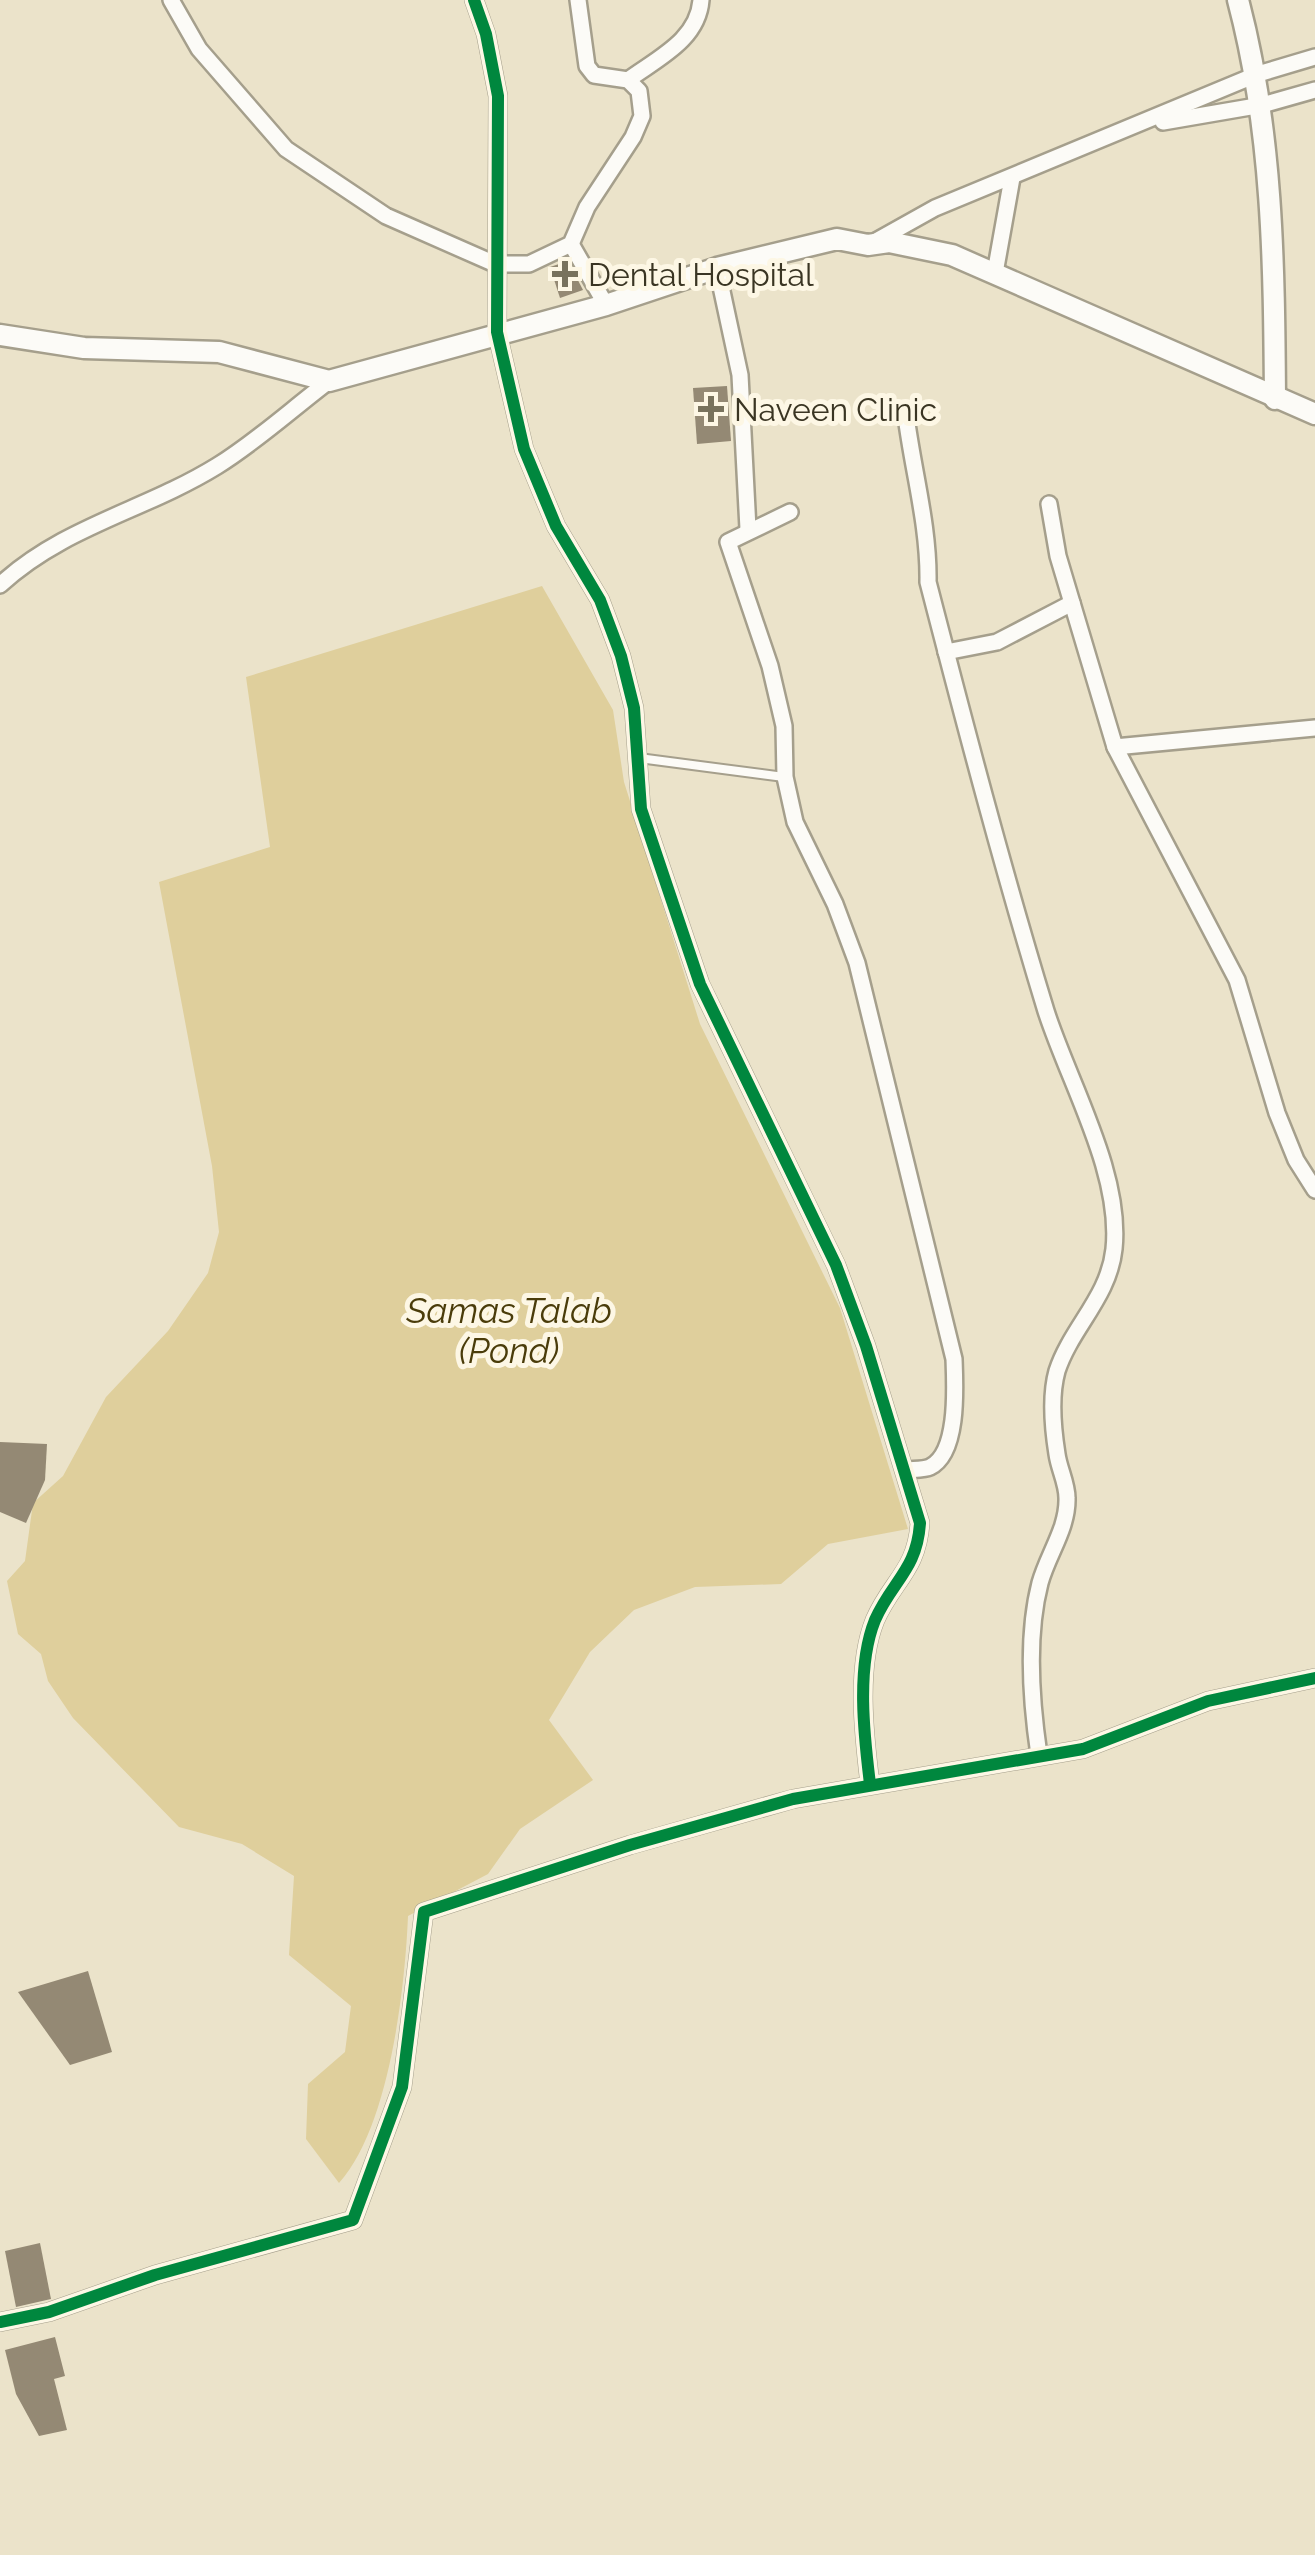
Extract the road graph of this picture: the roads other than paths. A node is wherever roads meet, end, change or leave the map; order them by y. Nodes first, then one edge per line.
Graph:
1 (171, 0) edge
2 (474, 0) edge
3 (578, 0) edge
4 (700, 0) edge
5 (1238, 0) edge
6 (1315, 57) edge
7 (1258, 74) junction
8 (628, 80) junction
9 (1315, 90) edge
10 (1262, 105) junction
11 (1138, 127) junction
12 (1012, 178) junction
13 (570, 244) junction
14 (868, 246) junction
15 (495, 264) junction
16 (717, 268) junction
17 (995, 273) junction
18 (606, 305) junction
19 (497, 332) junction
20 (0, 335) edge
21 (329, 381) junction
22 (1275, 399) junction
23 (1315, 414) edge
24 (906, 416) dead end
25 (1048, 504) dead end
26 (790, 512) dead end
27 (748, 529) junction
28 (0, 585) edge
29 (1072, 603) junction
30 (946, 652) junction
31 (1315, 728) edge
32 (1115, 747) junction
33 (634, 758) junction
34 (785, 777) junction
35 (1315, 1190) edge
36 (905, 1470) junction
37 (1315, 1678) edge
38 (1040, 1756) junction
39 (870, 1784) junction
40 (0, 2322) edge

1 - 15 street
2 - 15 street
3 - 8 street
4 - 8 street
5 - 7 street
6 - 7 street
7 - 10 street
7 - 11 street
8 - 13 street
9 - 10 street
10 - 11 street
10 - 22 street
11 - 12 street
12 - 14 street
12 - 17 street
13 - 15 street
13 - 18 street
14 - 16 street
14 - 17 street
15 - 19 street
16 - 18 street
16 - 27 street
17 - 22 street
18 - 19 street
19 - 21 street
19 - 33 street
20 - 21 street
21 - 28 street
22 - 23 street
24 - 30 street
25 - 29 street
26 - 27 street
27 - 34 street
29 - 30 street
29 - 32 street
30 - 38 street
31 - 32 street
32 - 35 street
33 - 34 lane
33 - 36 street
34 - 36 street
36 - 39 street
37 - 38 street
38 - 39 street
39 - 40 street

